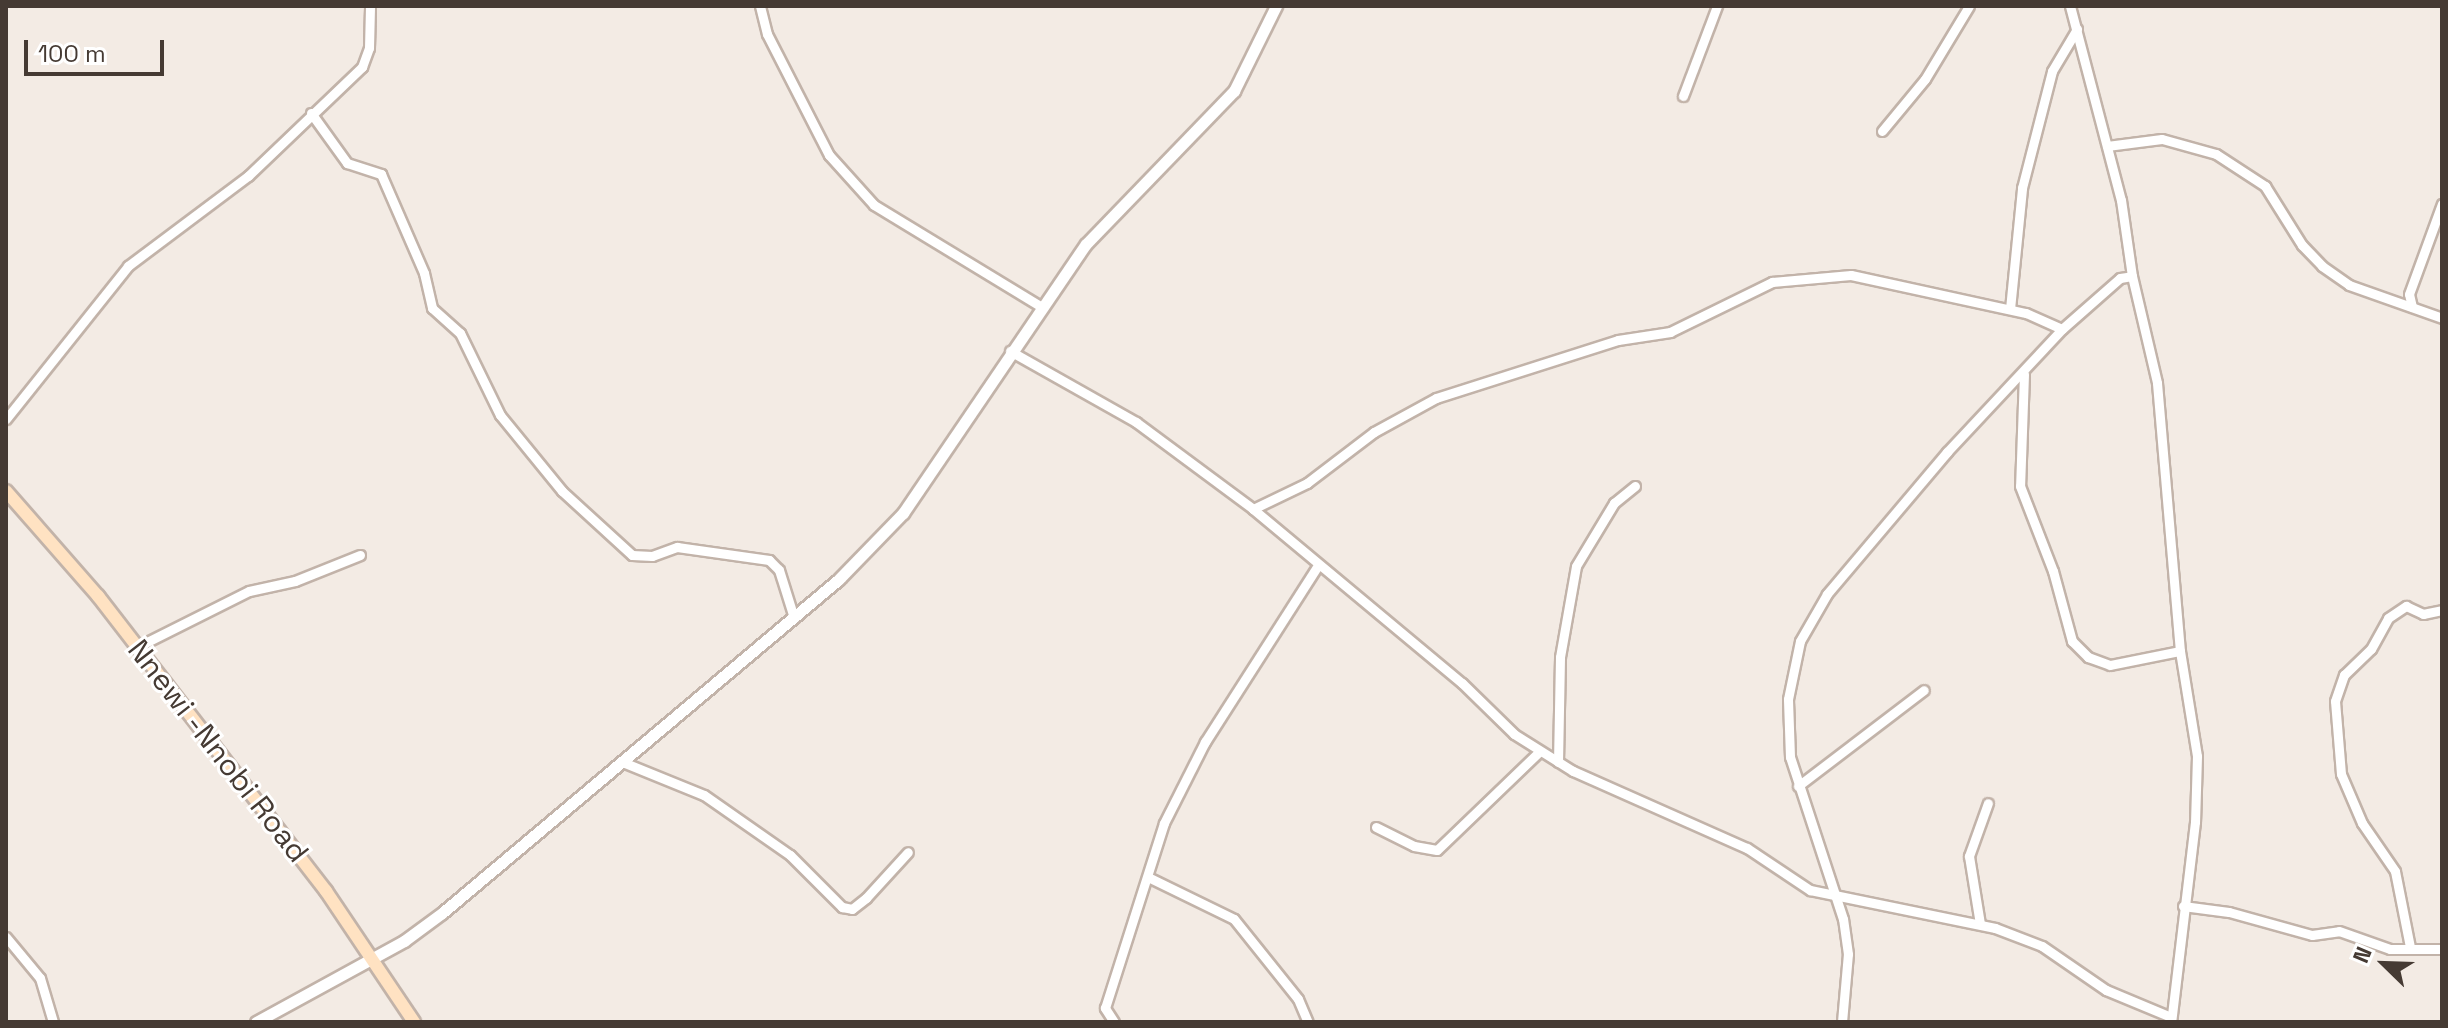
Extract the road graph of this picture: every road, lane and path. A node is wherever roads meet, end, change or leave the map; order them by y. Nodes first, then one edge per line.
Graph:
1 (370, 6) edge
2 (760, 6) edge
3 (1276, 6) edge
4 (1717, 6) edge
5 (1969, 6) edge
6 (2070, 6) edge
7 (2077, 29) junction
8 (1683, 96) dead end
9 (311, 113) junction
10 (1882, 131) dead end
11 (2107, 146) junction
12 (2442, 204) edge
13 (2132, 276) junction
14 (1040, 306) junction
15 (2412, 307) junction
16 (2010, 309) junction
17 (2442, 318) edge
18 (2062, 329) junction
19 (1010, 351) junction
20 (2024, 374) junction
21 (6, 419) edge
22 (1635, 486) dead end
23 (6, 491) edge
24 (1253, 509) junction
25 (360, 555) dead end
26 (1318, 565) junction
27 (2442, 610) edge
28 (794, 618) junction
29 (137, 647) junction
30 (2180, 651) junction
31 (1924, 690) dead end
32 (1539, 752) junction
33 (1558, 762) junction
34 (625, 763) junction
35 (1798, 786) junction
36 (1988, 803) dead end
37 (1376, 827) dead end
38 (908, 852) dead end
39 (1150, 878) junction
40 (1837, 898) junction
41 (2183, 906) junction
42 (1980, 924) junction
43 (6, 937) edge
44 (2410, 947) junction
45 (2442, 949) edge
46 (374, 955) junction
47 (2171, 1020) edge
48 (53, 1022) edge
49 (256, 1022) edge
50 (414, 1022) edge
51 (1114, 1022) edge
52 (1308, 1022) edge
53 (1842, 1022) edge

1 - 9 street
2 - 14 street
3 - 14 street
4 - 8 street
5 - 10 street
6 - 7 street
7 - 11 street
7 - 16 street
9 - 21 street
9 - 28 street
11 - 13 street
11 - 15 street
12 - 15 street
13 - 18 street
13 - 30 street
14 - 19 street
15 - 17 street
16 - 18 street
16 - 24 street
18 - 20 street
19 - 24 street
19 - 28 street
20 - 30 street
20 - 35 street
22 - 33 street
23 - 29 main road, Nnewi -Nnobi Road
24 - 26 street
25 - 29 street
26 - 32 street
26 - 39 street
27 - 44 street
28 - 34 street
29 - 46 main road, Nnewi -Nnobi Road
30 - 41 street
31 - 35 street
32 - 33 street
32 - 37 street
33 - 40 street
34 - 38 street
34 - 46 street
35 - 40 street
36 - 42 street
39 - 51 street
39 - 52 street
40 - 42 street
40 - 53 street
41 - 44 street
41 - 47 street
42 - 47 street
43 - 48 street
44 - 45 street
46 - 49 street
46 - 50 main road, Nnewi -Nnobi Road

